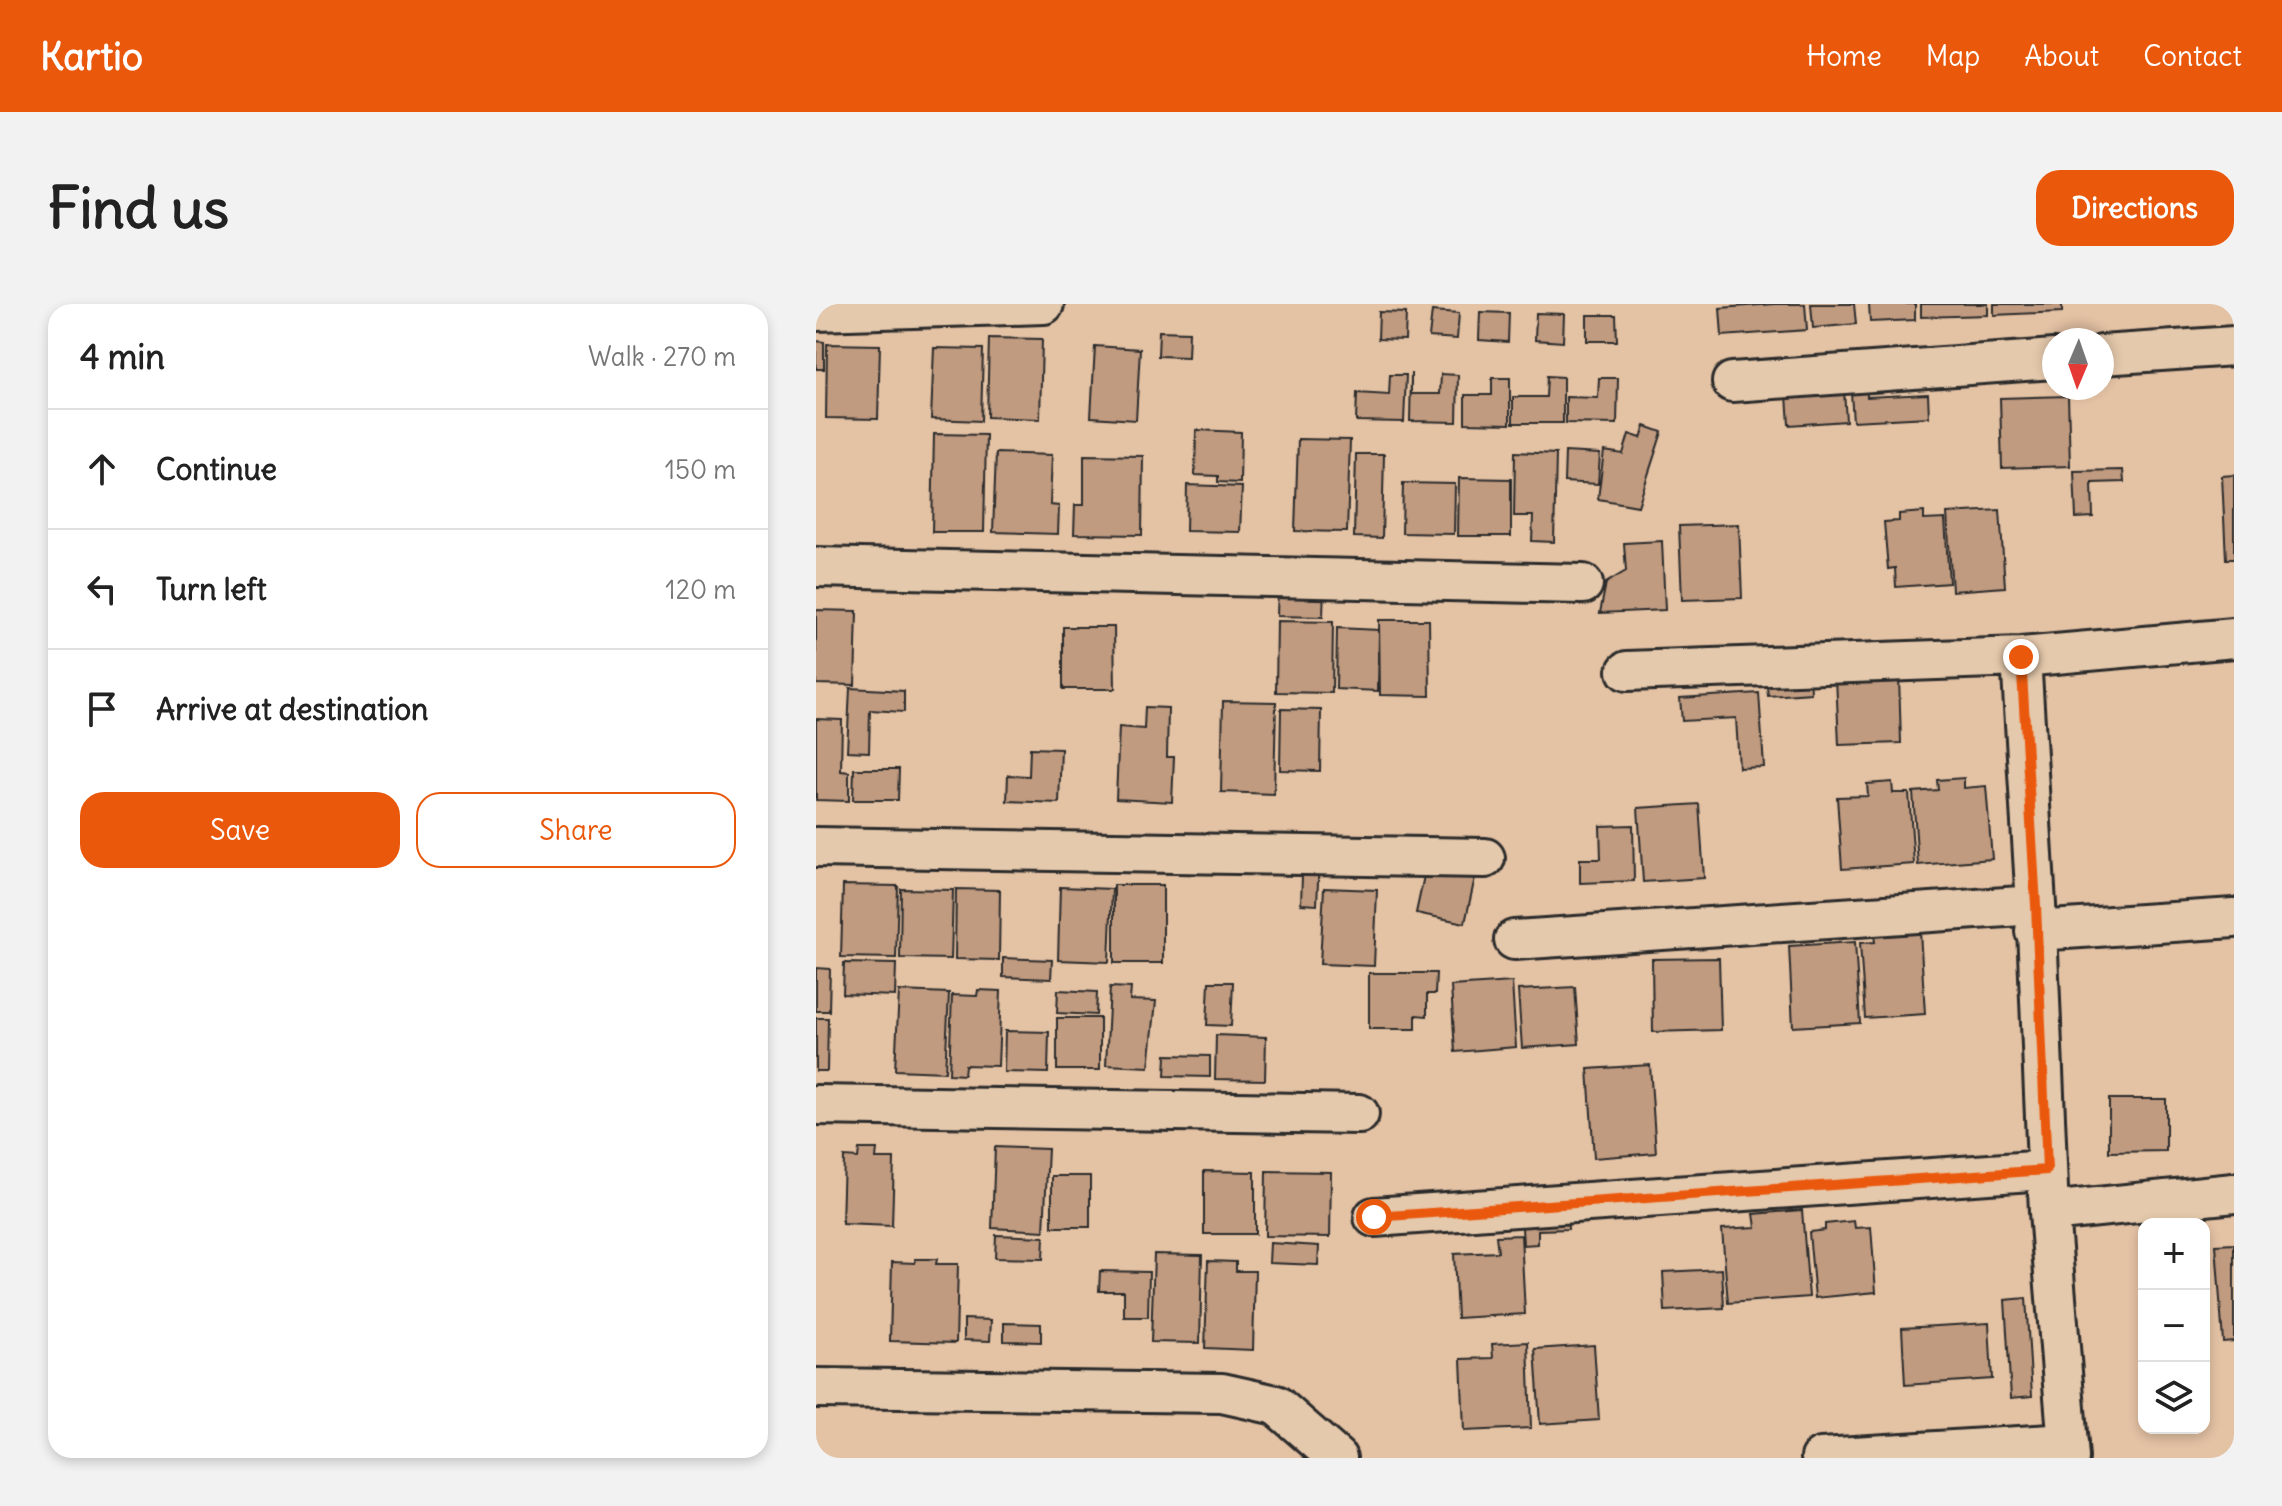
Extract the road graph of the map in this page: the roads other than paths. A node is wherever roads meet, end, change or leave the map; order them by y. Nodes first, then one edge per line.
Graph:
1 (1044, 304) edge
2 (816, 311) edge
3 (2234, 346) edge
4 (2114, 354) edge
5 (2042, 360) edge
6 (1732, 382) dead end
7 (816, 567) edge
8 (1583, 584) dead end
9 (2234, 638) edge
10 (2021, 657) junction
11 (1627, 671) dead end
12 (816, 847) edge
13 (1485, 858) dead end
14 (2035, 918) junction
15 (2234, 918) edge
16 (1514, 940) dead end
17 (816, 1105) edge
18 (1359, 1114) dead end
19 (2047, 1170) junction
20 (2234, 1193) edge
21 (2049, 1212) junction
22 (1374, 1217) dead end
23 (816, 1388) edge
24 (2068, 1450) edge
25 (1337, 1458) edge
26 (1821, 1458) edge

1 - 2 street
3 - 4 street
5 - 6 street
7 - 8 street
9 - 10 street
10 - 11 street
10 - 14 street
12 - 13 street
14 - 15 street
14 - 16 street
14 - 19 street
17 - 18 street
19 - 21 street
19 - 22 street
20 - 21 street
21 - 24 street
23 - 25 street
24 - 26 street

